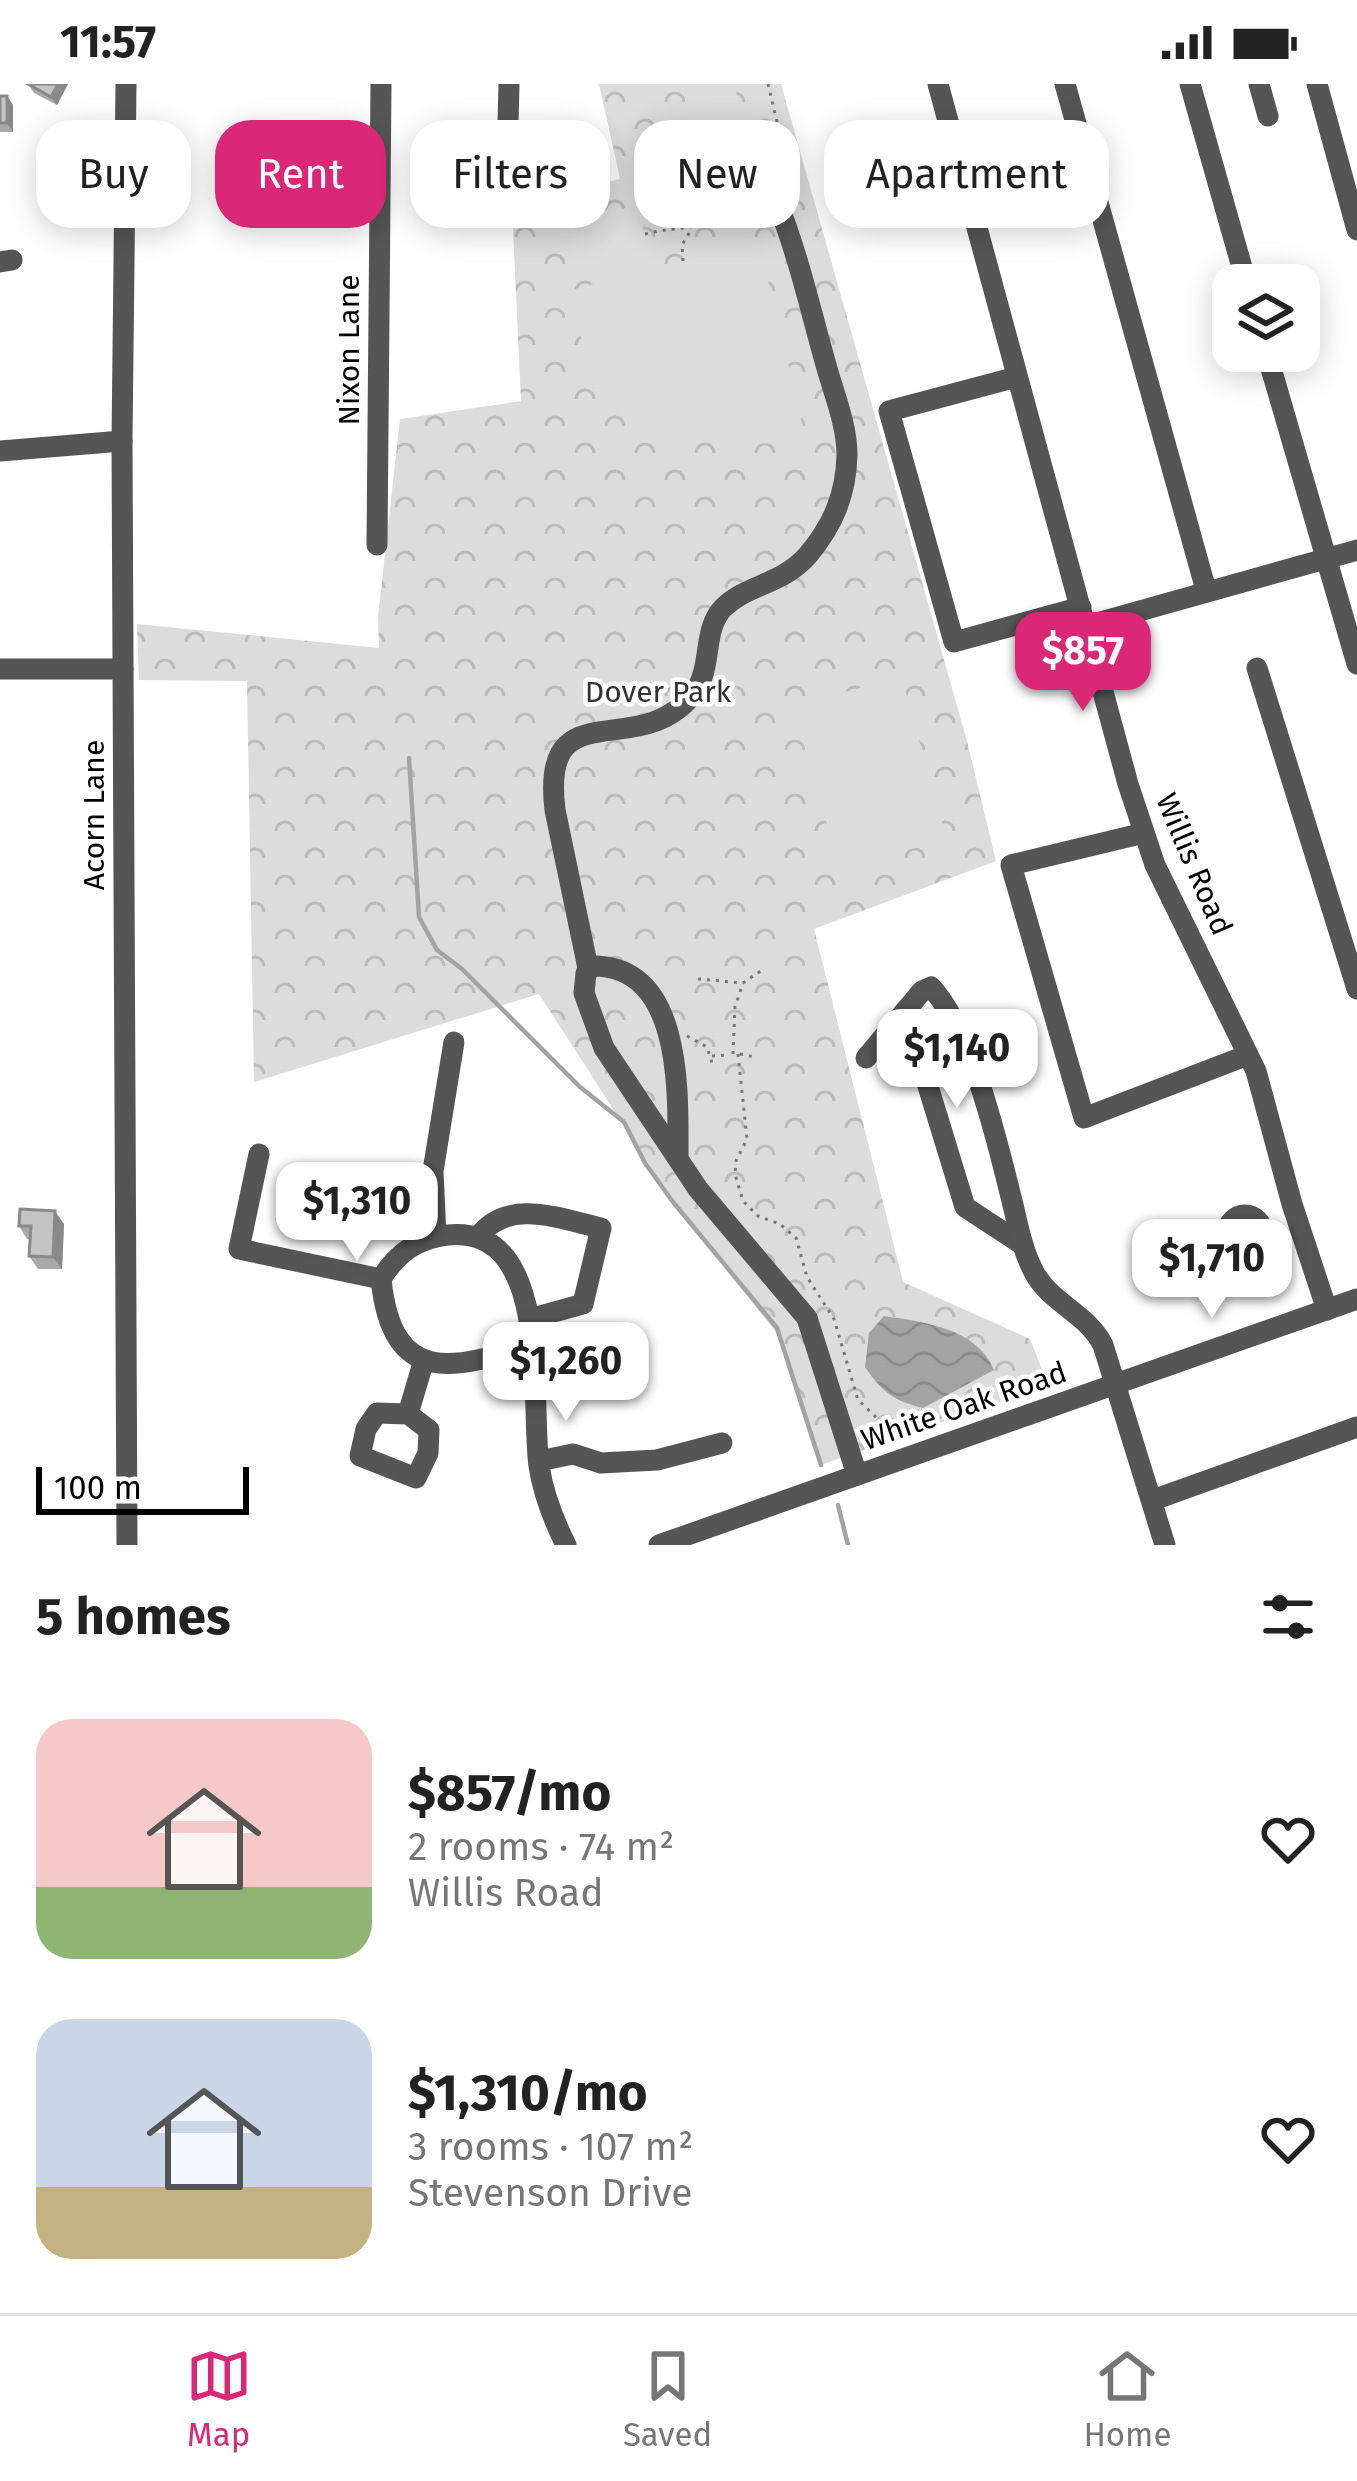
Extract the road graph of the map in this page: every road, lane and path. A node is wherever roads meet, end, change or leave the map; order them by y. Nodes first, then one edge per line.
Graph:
1 (126, 84) edge
2 (380, 84) edge
3 (509, 84) edge
4 (768, 84) edge
5 (1064, 84) edge
6 (1190, 84) edge
7 (1259, 84) edge
8 (1317, 84) edge
9 (944, 85) edge
10 (1268, 116) dead end
11 (508, 120) edge
12 (776, 120) edge
13 (950, 120) edge
14 (691, 228) joint
15 (785, 228) edge
16 (977, 228) edge
17 (1357, 230) edge
18 (645, 234) dead end
19 (683, 260) dead end
20 (1241, 264) edge
21 (1272, 372) edge
22 (1017, 377) junction
23 (122, 441) junction
24 (0, 452) edge
25 (377, 545) dead end
26 (1357, 550) edge
27 (1325, 560) junction
28 (1206, 590) junction
29 (1083, 616) junction
30 (1357, 664) edge
31 (1257, 668) dead end
32 (123, 669) junction
33 (0, 670) edge
34 (1144, 833) junction
35 (588, 968) junction
36 (765, 968) dead end
37 (698, 979) dead end
38 (742, 983) junction
39 (1357, 989) edge
40 (905, 1011) junction
41 (682, 1030) dead end
42 (454, 1042) dead end
43 (735, 1054) junction
44 (1248, 1055) junction
45 (754, 1057) dead end
46 (866, 1058) dead end
47 (259, 1154) dead end
48 (678, 1158) junction
49 (1296, 1216) junction
50 (1262, 1227) dead end
51 (436, 1237) junction
52 (478, 1237) junction
53 (1023, 1245) junction
54 (381, 1279) junction
55 (1357, 1299) edge
56 (1327, 1310) junction
57 (529, 1319) junction
58 (535, 1342) junction
59 (424, 1360) junction
60 (1117, 1385) junction
61 (408, 1414) dead end
62 (1357, 1427) edge
63 (901, 1442) dead end
64 (722, 1443) dead end
65 (539, 1462) junction
66 (857, 1475) junction
67 (1153, 1501) junction
68 (127, 1545) edge
69 (566, 1545) edge
70 (659, 1545) edge
71 (1165, 1545) edge

1 - 23 street, Acorn Lane
2 - 25 street, Nixon Lane
3 - 11 street
4 - 12 path
5 - 28 street
6 - 20 street
7 - 10 street
8 - 17 street
9 - 13 street, Willis Road
14 - 18 path
14 - 19 path
15 - 35 street
16 - 22 street, Willis Road
21 - 27 street
22 - 29 street, Willis Road
22 - 29 street
23 - 24 street
23 - 32 street, Acorn Lane
26 - 27 street
27 - 28 street
27 - 30 street
28 - 29 street
29 - 34 street, Willis Road
31 - 39 street
32 - 33 street
32 - 68 street, Acorn Lane
34 - 44 street, Willis Road
34 - 44 street
35 - 48 street
35 - 48 street
36 - 38 path
37 - 38 path
38 - 43 path
40 - 46 street
40 - 53 street
40 - 53 street
41 - 43 path
42 - 51 street
43 - 45 path
43 - 63 path
44 - 49 street, Willis Road
47 - 54 street
48 - 66 street
49 - 50 street
49 - 56 street, Willis Road
51 - 52 street
51 - 54 street
52 - 57 street
52 - 57 street
53 - 60 street
54 - 59 street
55 - 56 street, White Oak Road
56 - 60 street, White Oak Road
57 - 58 street
58 - 59 street
58 - 65 street
59 - 61 street
60 - 66 street, White Oak Road
60 - 67 street
62 - 67 street
64 - 65 street
65 - 69 street
66 - 70 street, White Oak Road
67 - 71 street

